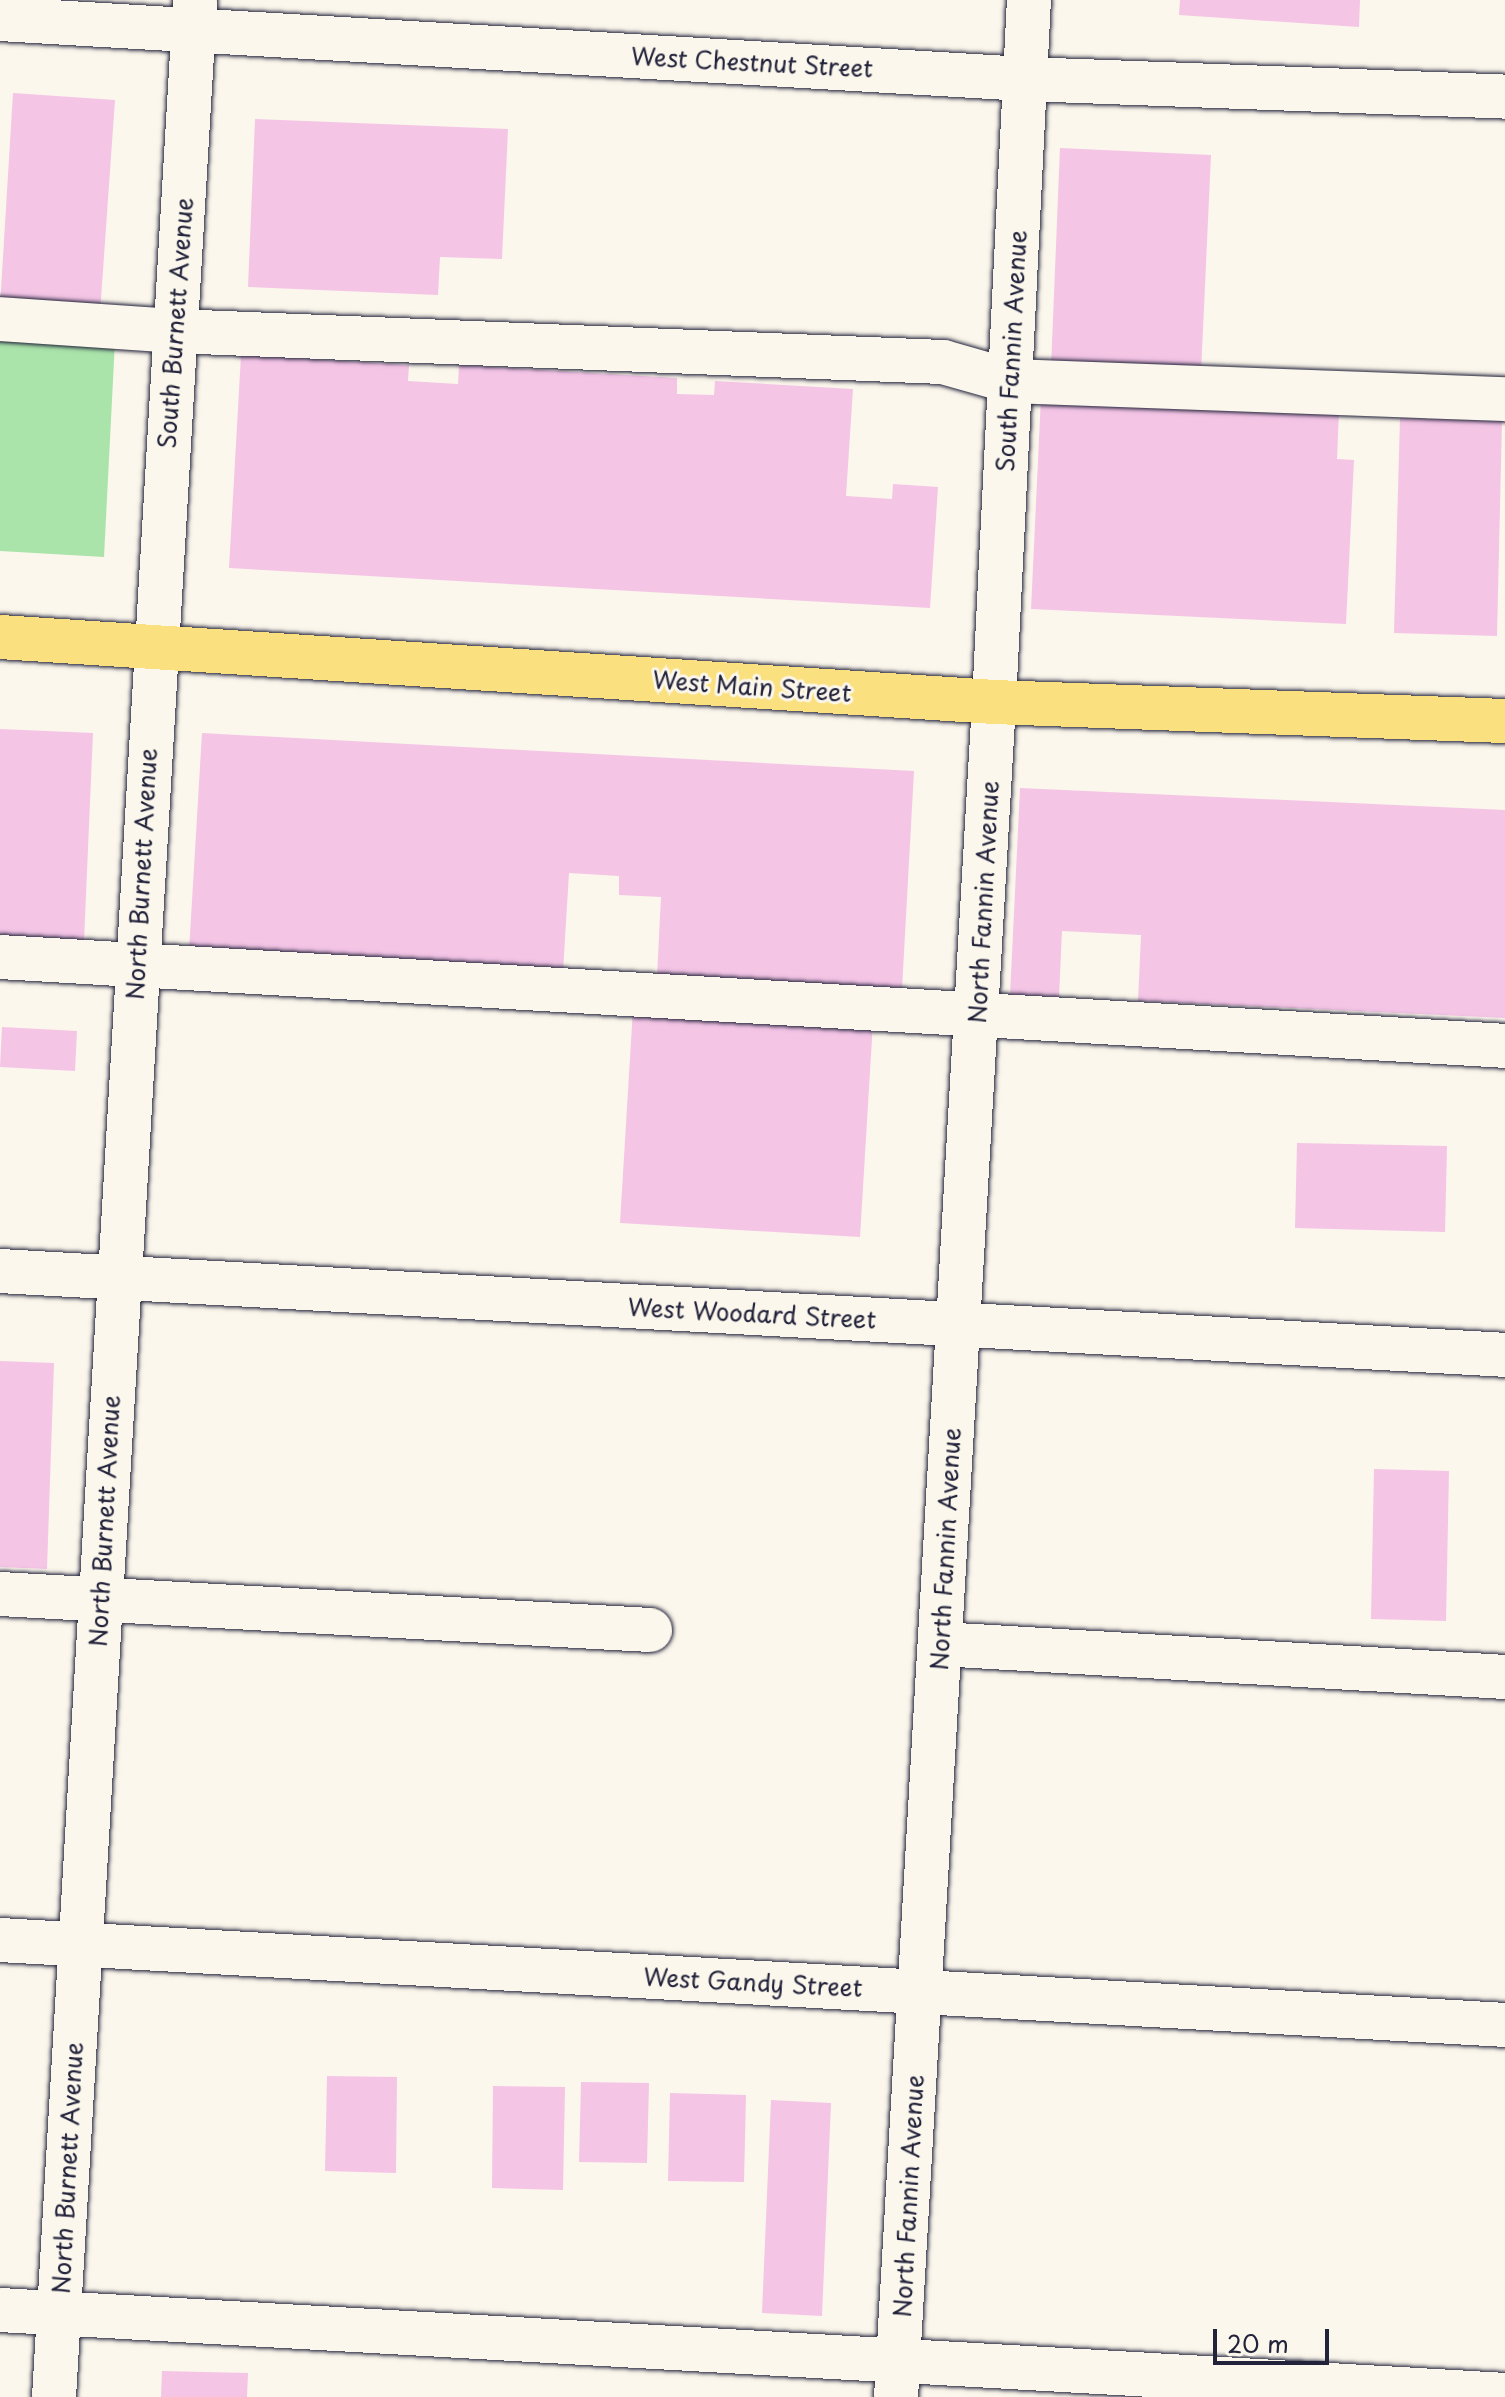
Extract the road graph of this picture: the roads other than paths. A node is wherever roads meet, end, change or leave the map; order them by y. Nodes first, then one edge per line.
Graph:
1 (1029, 0) edge
2 (194, 14) edge
3 (0, 19) edge
4 (1025, 79) junction
5 (1505, 97) edge
6 (0, 319) edge
7 (174, 331) junction
8 (1010, 381) junction
9 (1505, 399) edge
10 (0, 637) edge
11 (155, 646) junction
12 (994, 702) junction
13 (1505, 721) edge
14 (0, 957) edge
15 (136, 965) junction
16 (976, 1015) junction
17 (1505, 1046) edge
18 (0, 1271) edge
19 (118, 1278) junction
20 (958, 1324) junction
21 (1505, 1355) edge
22 (0, 1594) edge
23 (99, 1600) junction
24 (650, 1630) dead end
25 (940, 1644) junction
26 (1505, 1677) edge
27 (0, 1940) edge
28 (79, 1944) junction
29 (920, 1991) junction
30 (1505, 2025) edge
31 (0, 2310) edge
32 (59, 2313) junction
33 (898, 2379) edge
34 (1505, 2395) edge
35 (54, 2397) edge

1 - 4 street, South Fannin Avenue
2 - 3 street, West Chestnut Street
2 - 4 street, West Chestnut Street
2 - 7 street, South Burnett Avenue
4 - 5 street, West Chestnut Street
4 - 8 street, South Fannin Avenue
6 - 7 street
7 - 8 street
7 - 11 street, South Burnett Avenue
8 - 9 street
8 - 12 street, South Fannin Avenue
10 - 11 main road, West Main Street
11 - 12 main road, West Main Street
11 - 15 street, North Burnett Avenue
12 - 13 main road, West Main Street
12 - 16 street, North Fannin Avenue
14 - 15 street
15 - 16 street
15 - 19 street, North Burnett Avenue
16 - 17 street
16 - 20 street, North Fannin Avenue
18 - 19 street, West Woodard Street
19 - 20 street, West Woodard Street
19 - 23 street, North Burnett Avenue
20 - 21 street, West Woodard Street
20 - 25 street, North Fannin Avenue
22 - 23 street
23 - 24 street
23 - 28 street, North Burnett Avenue
25 - 26 street
25 - 29 street, North Fannin Avenue
27 - 28 street, West Gandy Street
28 - 29 street, West Gandy Street
28 - 32 street, North Burnett Avenue
29 - 30 street, West Gandy Street
29 - 33 street, North Fannin Avenue
31 - 32 street
32 - 33 street
32 - 35 street, North Burnett Avenue
33 - 34 street

